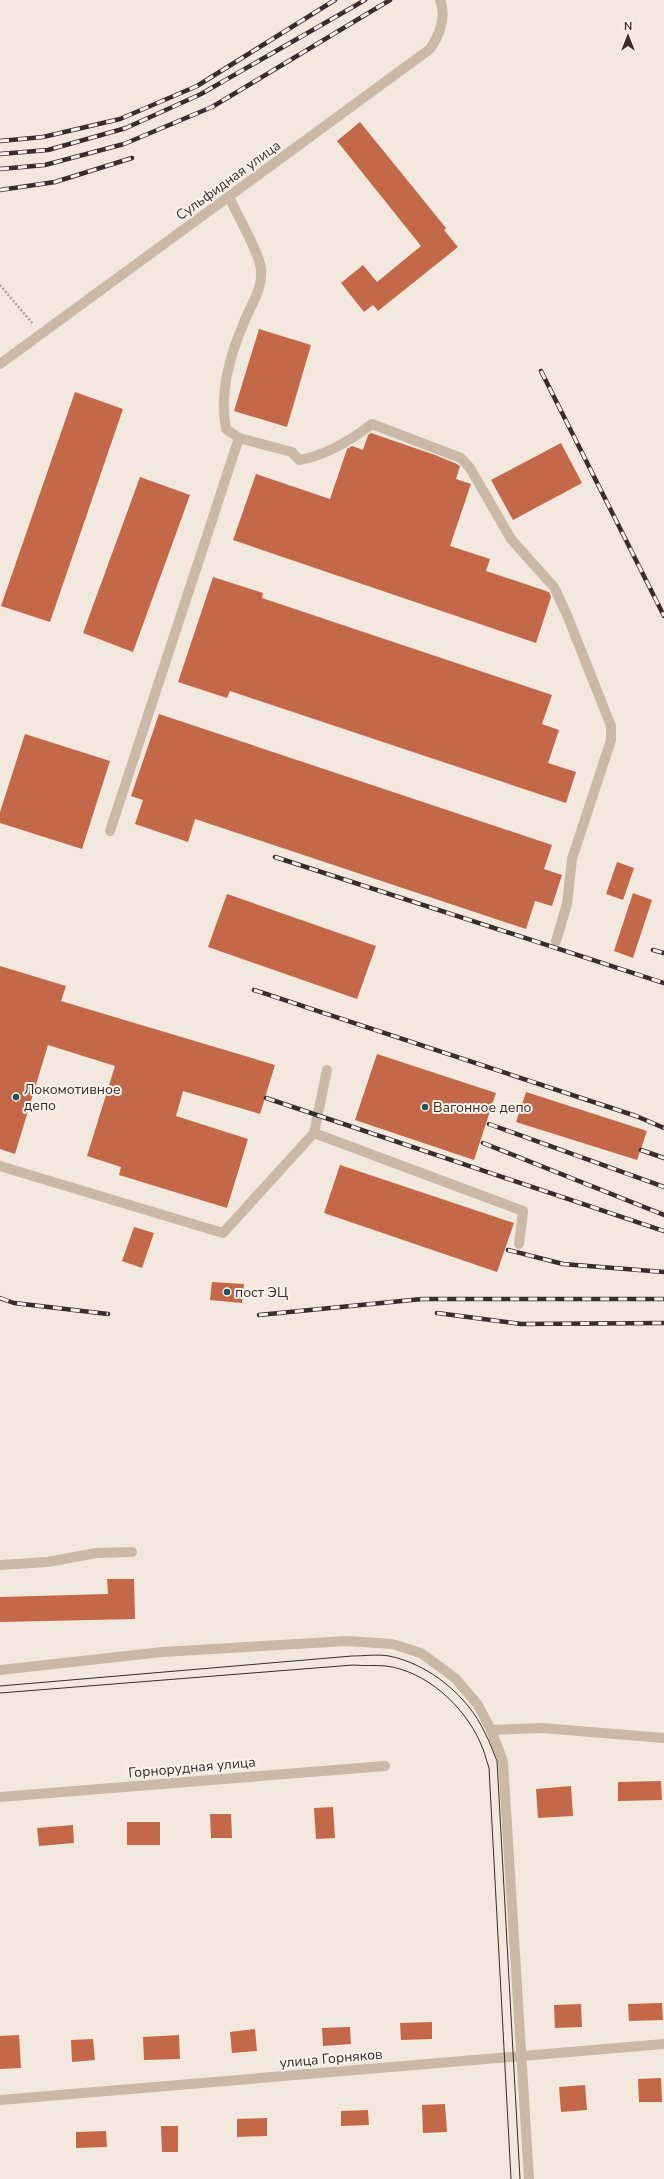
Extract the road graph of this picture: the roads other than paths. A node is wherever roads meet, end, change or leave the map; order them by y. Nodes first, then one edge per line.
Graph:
1 (440, 0) edge
2 (229, 197) junction
3 (0, 364) edge
4 (239, 438) junction
5 (110, 831) dead end
6 (556, 941) dead end
7 (327, 1070) dead end
8 (314, 1133) junction
9 (0, 1166) edge
10 (519, 1244) dead end
11 (132, 1552) dead end
12 (0, 1565) edge
13 (0, 1670) edge
14 (491, 1730) junction
15 (664, 1738) edge
16 (385, 1766) dead end
17 (0, 1797) edge
18 (664, 2044) edge
19 (523, 2055) junction
20 (0, 2100) edge
21 (529, 2179) edge

1 - 2 street, Сульфидная улица
2 - 3 street, Сульфидная улица
2 - 4 street
4 - 5 street
4 - 6 street
7 - 8 street
8 - 9 street
8 - 10 street
11 - 12 street
13 - 14 street
14 - 15 street
14 - 19 street
16 - 17 street, Горнорудная улица
18 - 19 street, улица Горняков
19 - 20 street, улица Горняков
19 - 21 street

